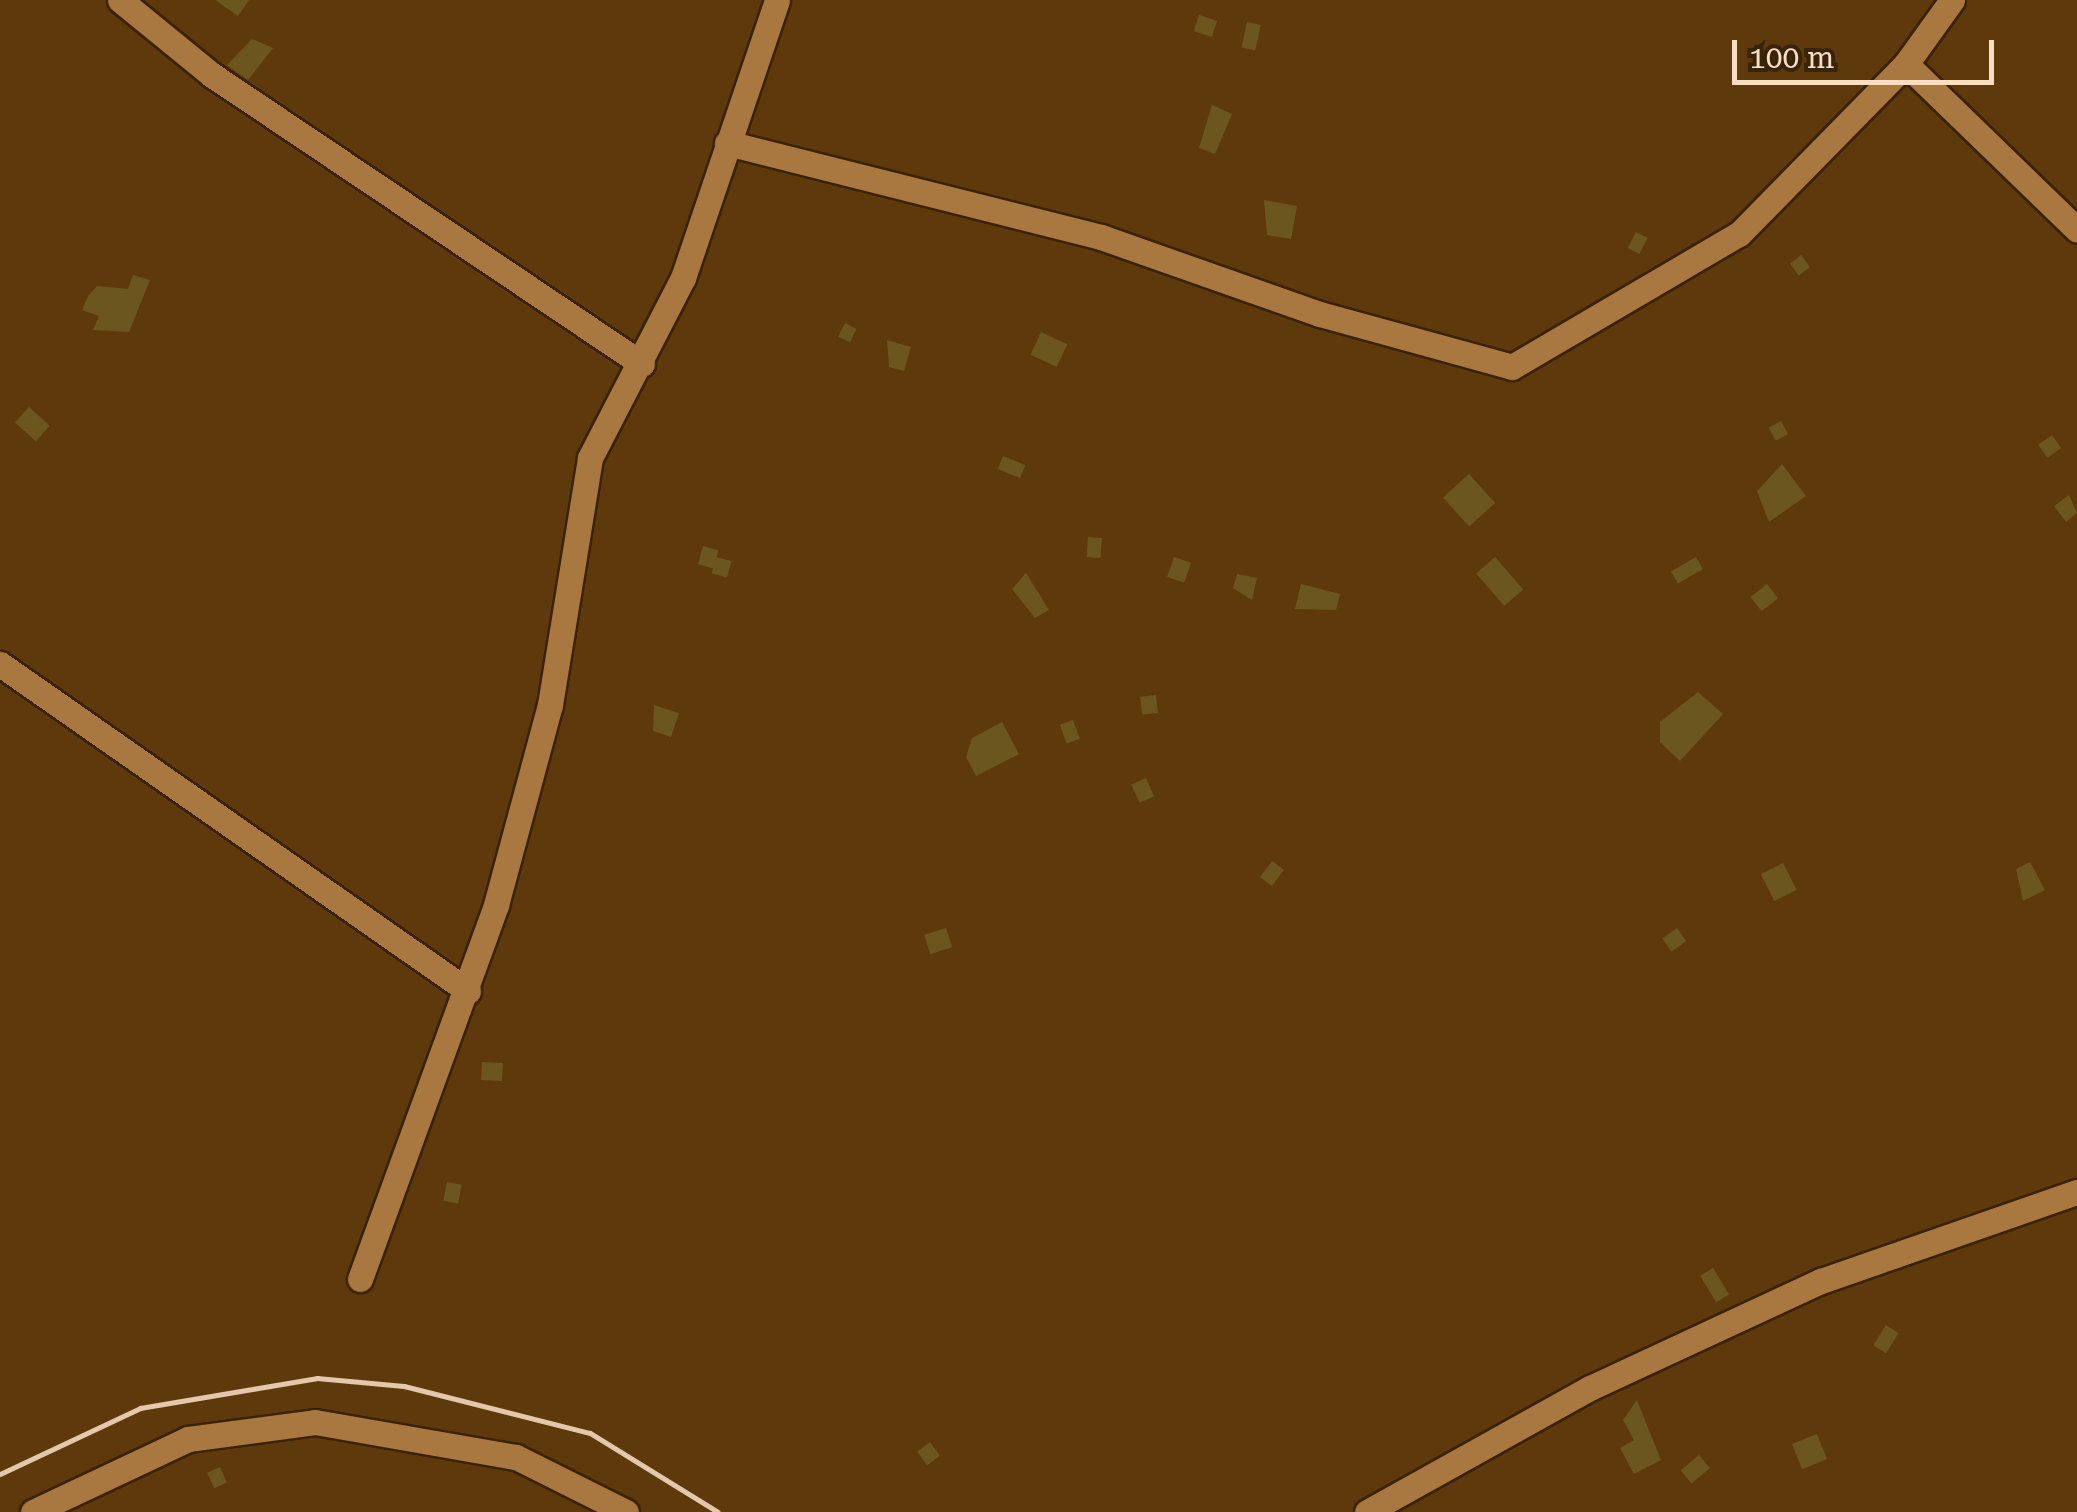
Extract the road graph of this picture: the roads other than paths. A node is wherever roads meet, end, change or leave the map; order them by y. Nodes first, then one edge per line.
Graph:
1 (120, 0) edge
2 (777, 0) edge
3 (1952, 0) edge
4 (1906, 64) junction
5 (727, 143) junction
6 (2077, 230) edge
7 (642, 364) junction
8 (0, 664) edge
9 (468, 991) junction
10 (2077, 1192) edge
11 (360, 1279) dead end
12 (33, 1512) edge
13 (626, 1512) edge
14 (1367, 1512) edge

1 - 7 street
2 - 5 street
3 - 4 street
4 - 5 street
4 - 6 street
5 - 7 street
7 - 9 street
8 - 9 street
9 - 11 street
10 - 14 street
12 - 13 street

